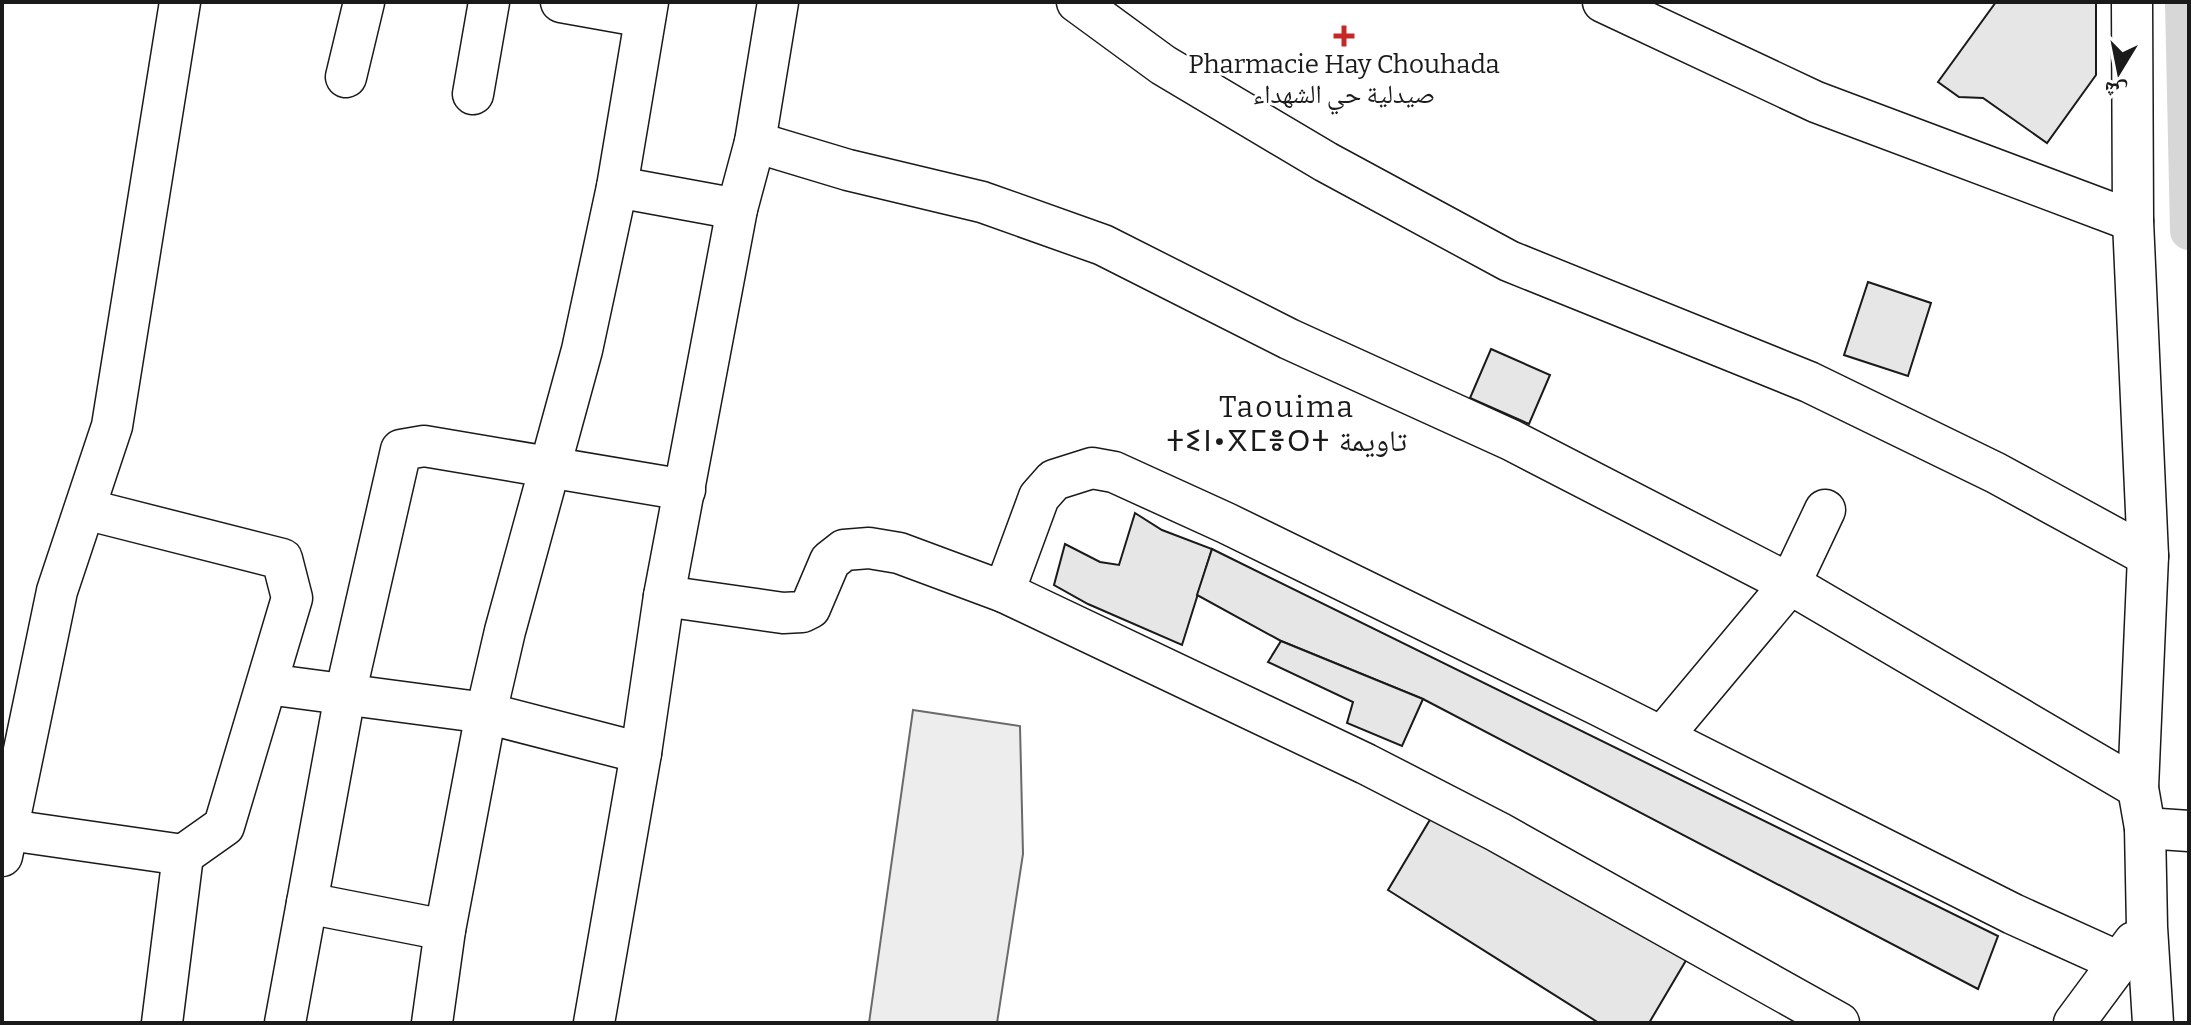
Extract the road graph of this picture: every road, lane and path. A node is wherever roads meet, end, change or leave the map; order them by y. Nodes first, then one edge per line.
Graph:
1 (180, 2) edge
2 (364, 2) edge
3 (489, 2) edge
4 (561, 2) edge
5 (778, 2) edge
6 (1077, 2) edge
7 (1603, 2) edge
8 (2132, 2) edge
9 (647, 10) edge
10 (346, 77) dead end
11 (473, 94) dead end
12 (755, 142) junction
13 (617, 187) junction
14 (737, 209) junction
15 (2133, 221) junction
16 (550, 468) junction
17 (685, 490) junction
18 (85, 509) junction
19 (1825, 510) dead end
20 (2148, 556) junction
21 (1790, 584) junction
22 (1004, 592) junction
23 (664, 596) junction
24 (267, 684) junction
25 (345, 695) junction
26 (486, 713) junction
27 (1662, 737) junction
28 (641, 753) junction
29 (2138, 788) junction
30 (2170, 830) edge
31 (6, 843) edge
32 (183, 855) junction
33 (307, 903) junction
34 (2147, 927) junction
35 (445, 930) junction
36 (2119, 962) junction
37 (162, 1023) edge
38 (285, 1023) edge
39 (432, 1023) edge
40 (594, 1023) edge
41 (1839, 1023) edge
42 (2074, 1023) edge
43 (2153, 1023) edge

1 - 18 street
2 - 10 street
3 - 11 street
4 - 9 street
5 - 12 street
6 - 20 street
7 - 15 street
8 - 15 street
9 - 13 street
12 - 14 street
12 - 21 street
13 - 14 street
13 - 16 street
14 - 17 street
15 - 20 street
16 - 17 street
16 - 25 street
16 - 26 street
17 - 23 street
18 - 24 street
18 - 31 street
19 - 21 street
20 - 29 street
21 - 27 street
21 - 29 street
22 - 23 street
22 - 27 street
22 - 41 street
23 - 28 street
24 - 25 street
24 - 32 street
25 - 26 street
25 - 33 street
26 - 28 street
26 - 35 street
27 - 36 street
28 - 40 street
29 - 30 street
30 - 34 street
31 - 32 street
32 - 37 street
33 - 35 street
33 - 38 street
34 - 36 street
34 - 43 street
35 - 39 street
36 - 42 street

